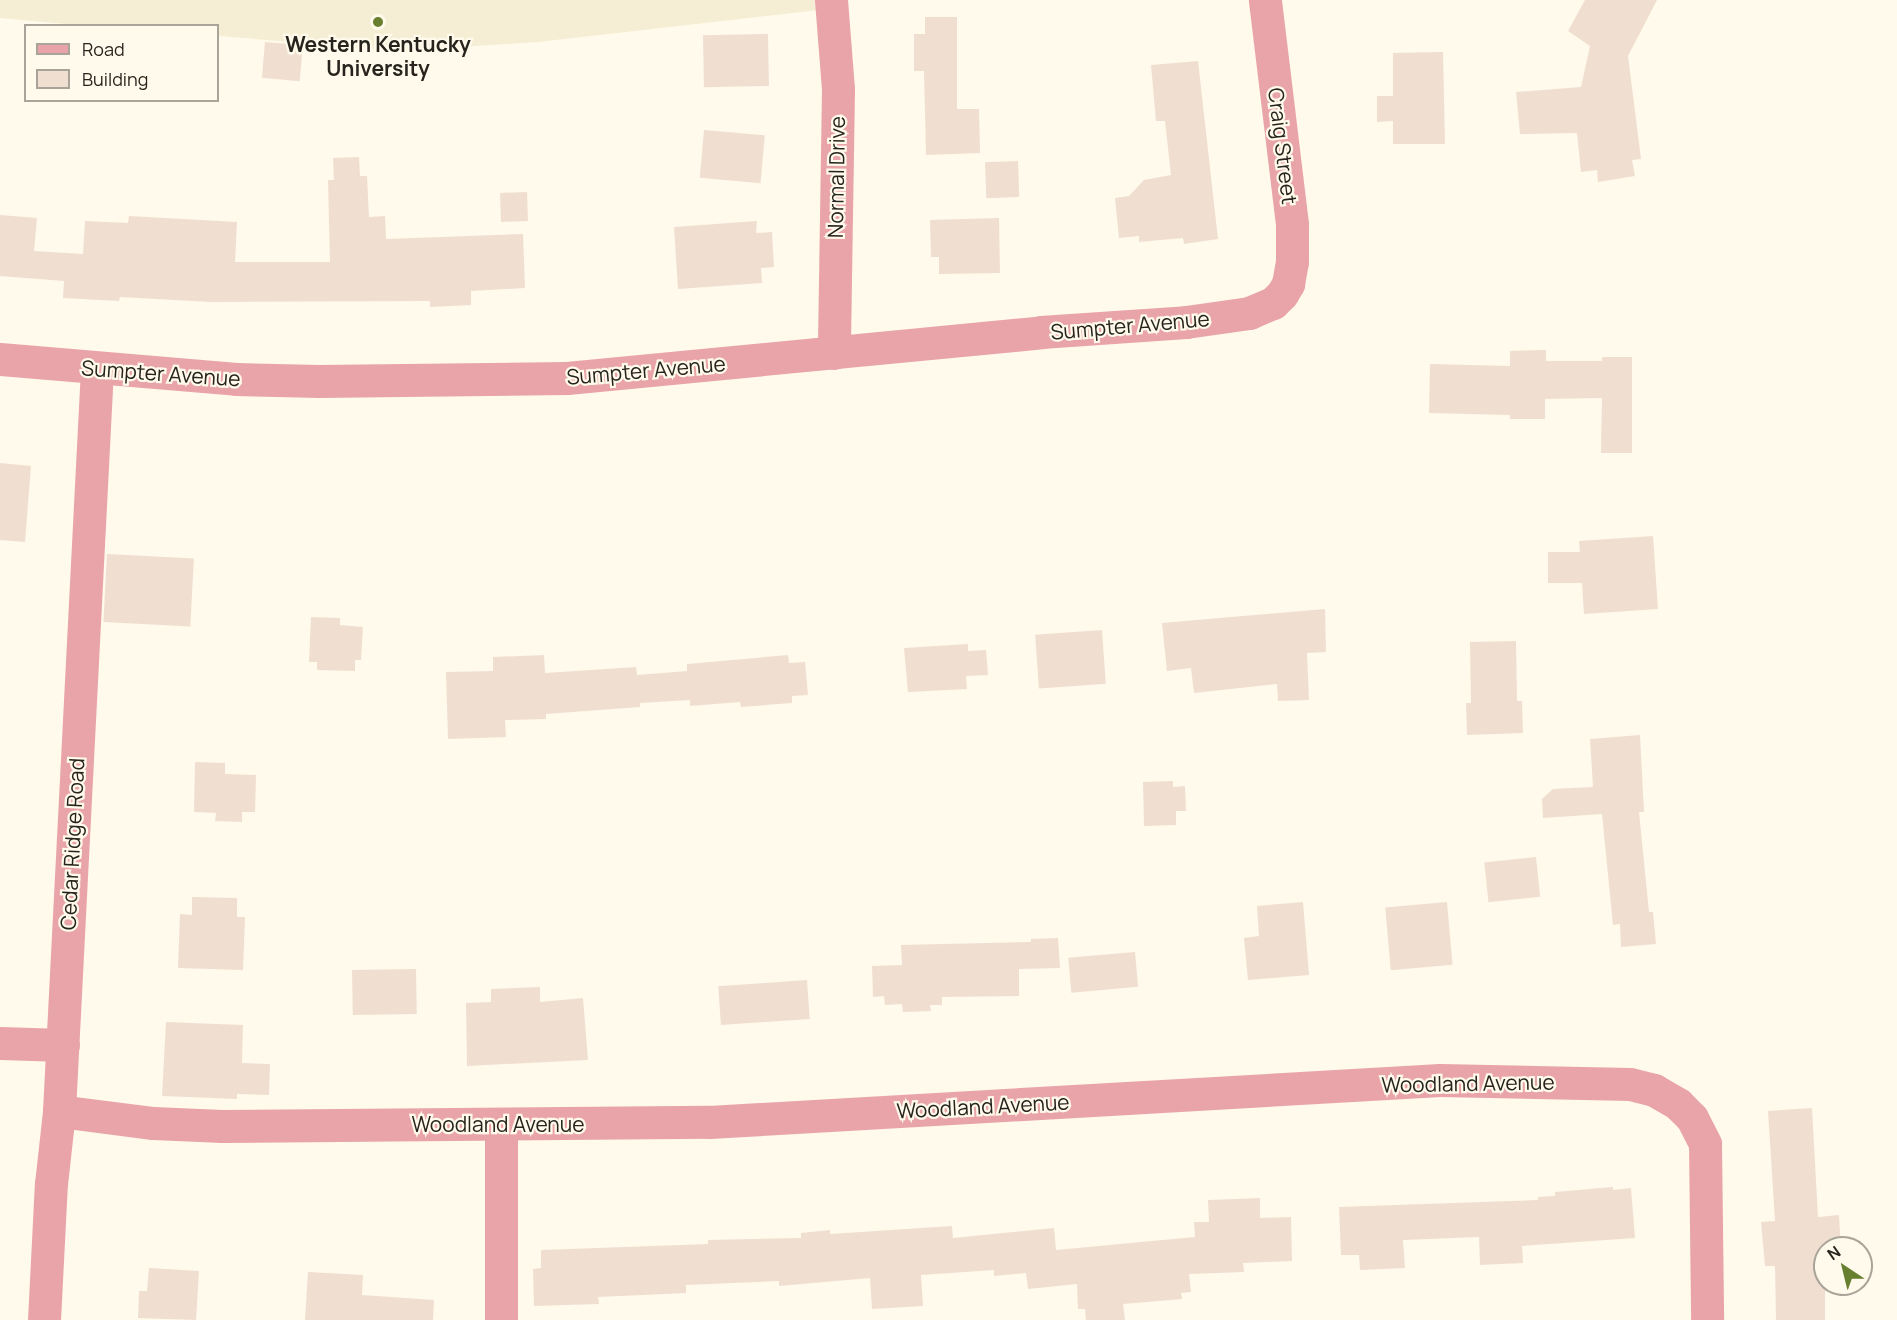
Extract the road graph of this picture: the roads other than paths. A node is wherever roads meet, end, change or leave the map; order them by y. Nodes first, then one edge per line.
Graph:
1 (831, 0) edge
2 (1265, 0) edge
3 (1284, 292) joint
4 (834, 354) junction
5 (0, 359) edge
6 (97, 368) junction
7 (0, 1042) edge
8 (63, 1045) junction
9 (59, 1111) junction
10 (501, 1124) junction
11 (44, 1320) edge
12 (501, 1320) edge
13 (1707, 1320) edge

1 - 4 street, Normal Drive
2 - 3 street, Craig Street
3 - 4 street, Sumpter Avenue
4 - 6 street, Sumpter Avenue
5 - 6 street, Sumpter Avenue
6 - 8 street, Cedar Ridge Road
7 - 8 street
8 - 9 street, Cedar Ridge Road
9 - 10 street, Woodland Avenue
9 - 11 street, Cedar Ridge Road
10 - 12 street
10 - 13 street, Woodland Avenue

